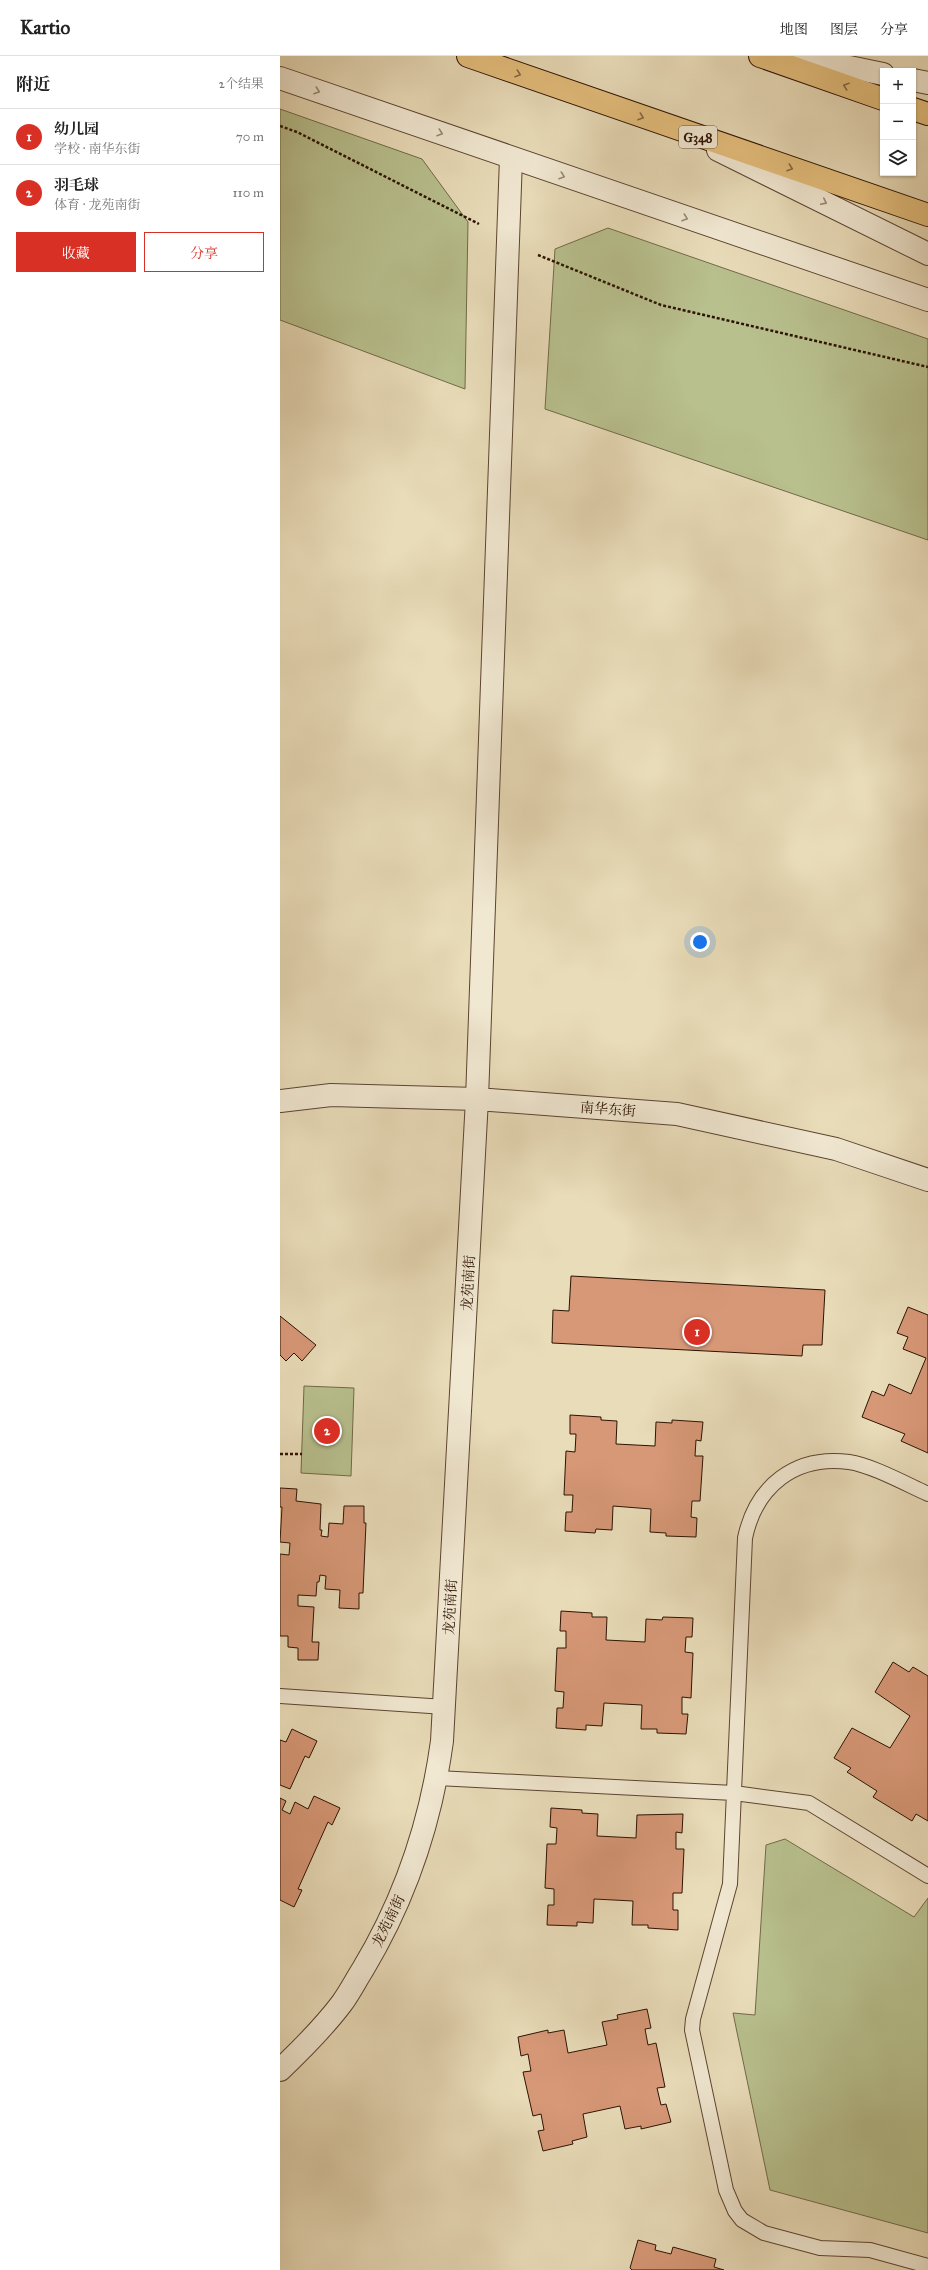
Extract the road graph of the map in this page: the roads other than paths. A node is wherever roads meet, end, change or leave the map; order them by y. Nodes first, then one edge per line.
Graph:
1 (468, 56) edge
2 (760, 56) edge
3 (796, 56) edge
4 (880, 73) edge
5 (280, 78) edge
6 (916, 81) edge
7 (928, 83) edge
8 (880, 98) edge
9 (916, 110) edge
10 (928, 114) edge
11 (676, 129) junction
12 (511, 158) junction
13 (928, 215) edge
14 (928, 254) edge
15 (928, 300) edge
16 (478, 1099) junction
17 (280, 1101) edge
18 (928, 1180) edge
19 (928, 1494) edge
20 (280, 1696) edge
21 (445, 1707) junction
22 (437, 1778) junction
23 (734, 1793) junction
24 (928, 1876) edge
25 (280, 2070) edge
26 (928, 2266) edge

1 -> 11 highway, G348
8 -> 2 highway
3 - 4 street
5 -> 12 street
6 - 7 street
9 - 10 highway
11 -> 13 highway, G348
11 -> 14 street
12 -> 15 street
12 - 16 street, 龙苑南街
16 - 17 street, 南华东街
16 - 18 street, 南华东街
16 - 21 street, 龙苑南街
19 - 23 lane
20 - 21 lane
21 - 22 street, 龙苑南街
22 - 23 lane
22 - 25 street, 龙苑南街
23 - 24 lane
23 - 26 lane

